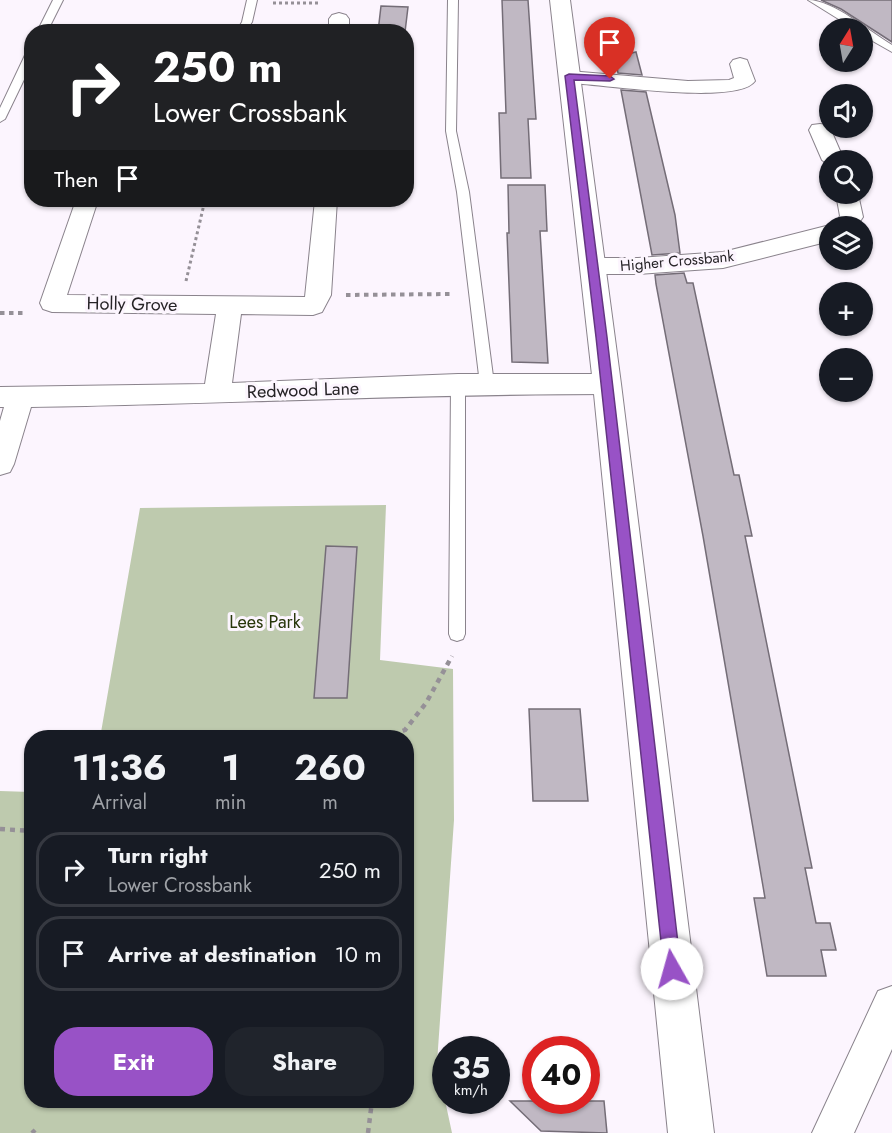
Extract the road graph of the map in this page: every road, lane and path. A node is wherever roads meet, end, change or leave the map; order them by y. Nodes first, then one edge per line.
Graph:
1 (58, 0) edge
2 (453, 0) edge
3 (560, 0) edge
4 (813, 0) edge
5 (251, 2) edge
6 (842, 18) edge
7 (46, 24) edge
8 (246, 24) edge
9 (338, 24) edge
10 (873, 37) edge
11 (892, 49) edge
12 (740, 64) dead end
13 (24, 68) edge
14 (569, 76) junction
15 (0, 119) edge
16 (85, 207) edge
17 (203, 207) edge
18 (325, 207) edge
19 (819, 236) edge
20 (593, 266) junction
21 (474, 293) junction
22 (319, 295) junction
23 (180, 304) junction
24 (230, 305) junction
25 (458, 384) junction
26 (487, 384) junction
27 (607, 384) junction
28 (217, 394) junction
29 (11, 397) edge
30 (0, 464) edge
31 (457, 634) joint
32 (405, 730) edge
33 (0, 829) edge
34 (24, 830) edge
35 (892, 1005) edge
36 (371, 1108) edge
37 (368, 1133) edge
38 (691, 1133) edge
39 (833, 1133) edge

1 - 7 lane
2 - 21 lane
3 - 14 street
4 - 6 lane
5 - 8 lane
5 - 9 path
10 - 11 lane
12 - 14 street
13 - 15 lane
14 - 20 street
16 - 23 street, Holly Grove
17 - 23 path
18 - 22 street
19 - 20 street, Higher Crossbank
20 - 27 street
21 - 22 path
21 - 26 lane
22 - 24 street, Holly Grove
23 - 24 street, Holly Grove
24 - 28 street
25 - 26 street, Redwood Lane
25 - 28 street, Redwood Lane
25 - 31 lane
26 - 27 street, Redwood Lane
27 - 38 street
28 - 29 street, Redwood Lane
29 - 30 street
31 - 32 path
33 - 34 path
35 - 39 street
36 - 37 path

